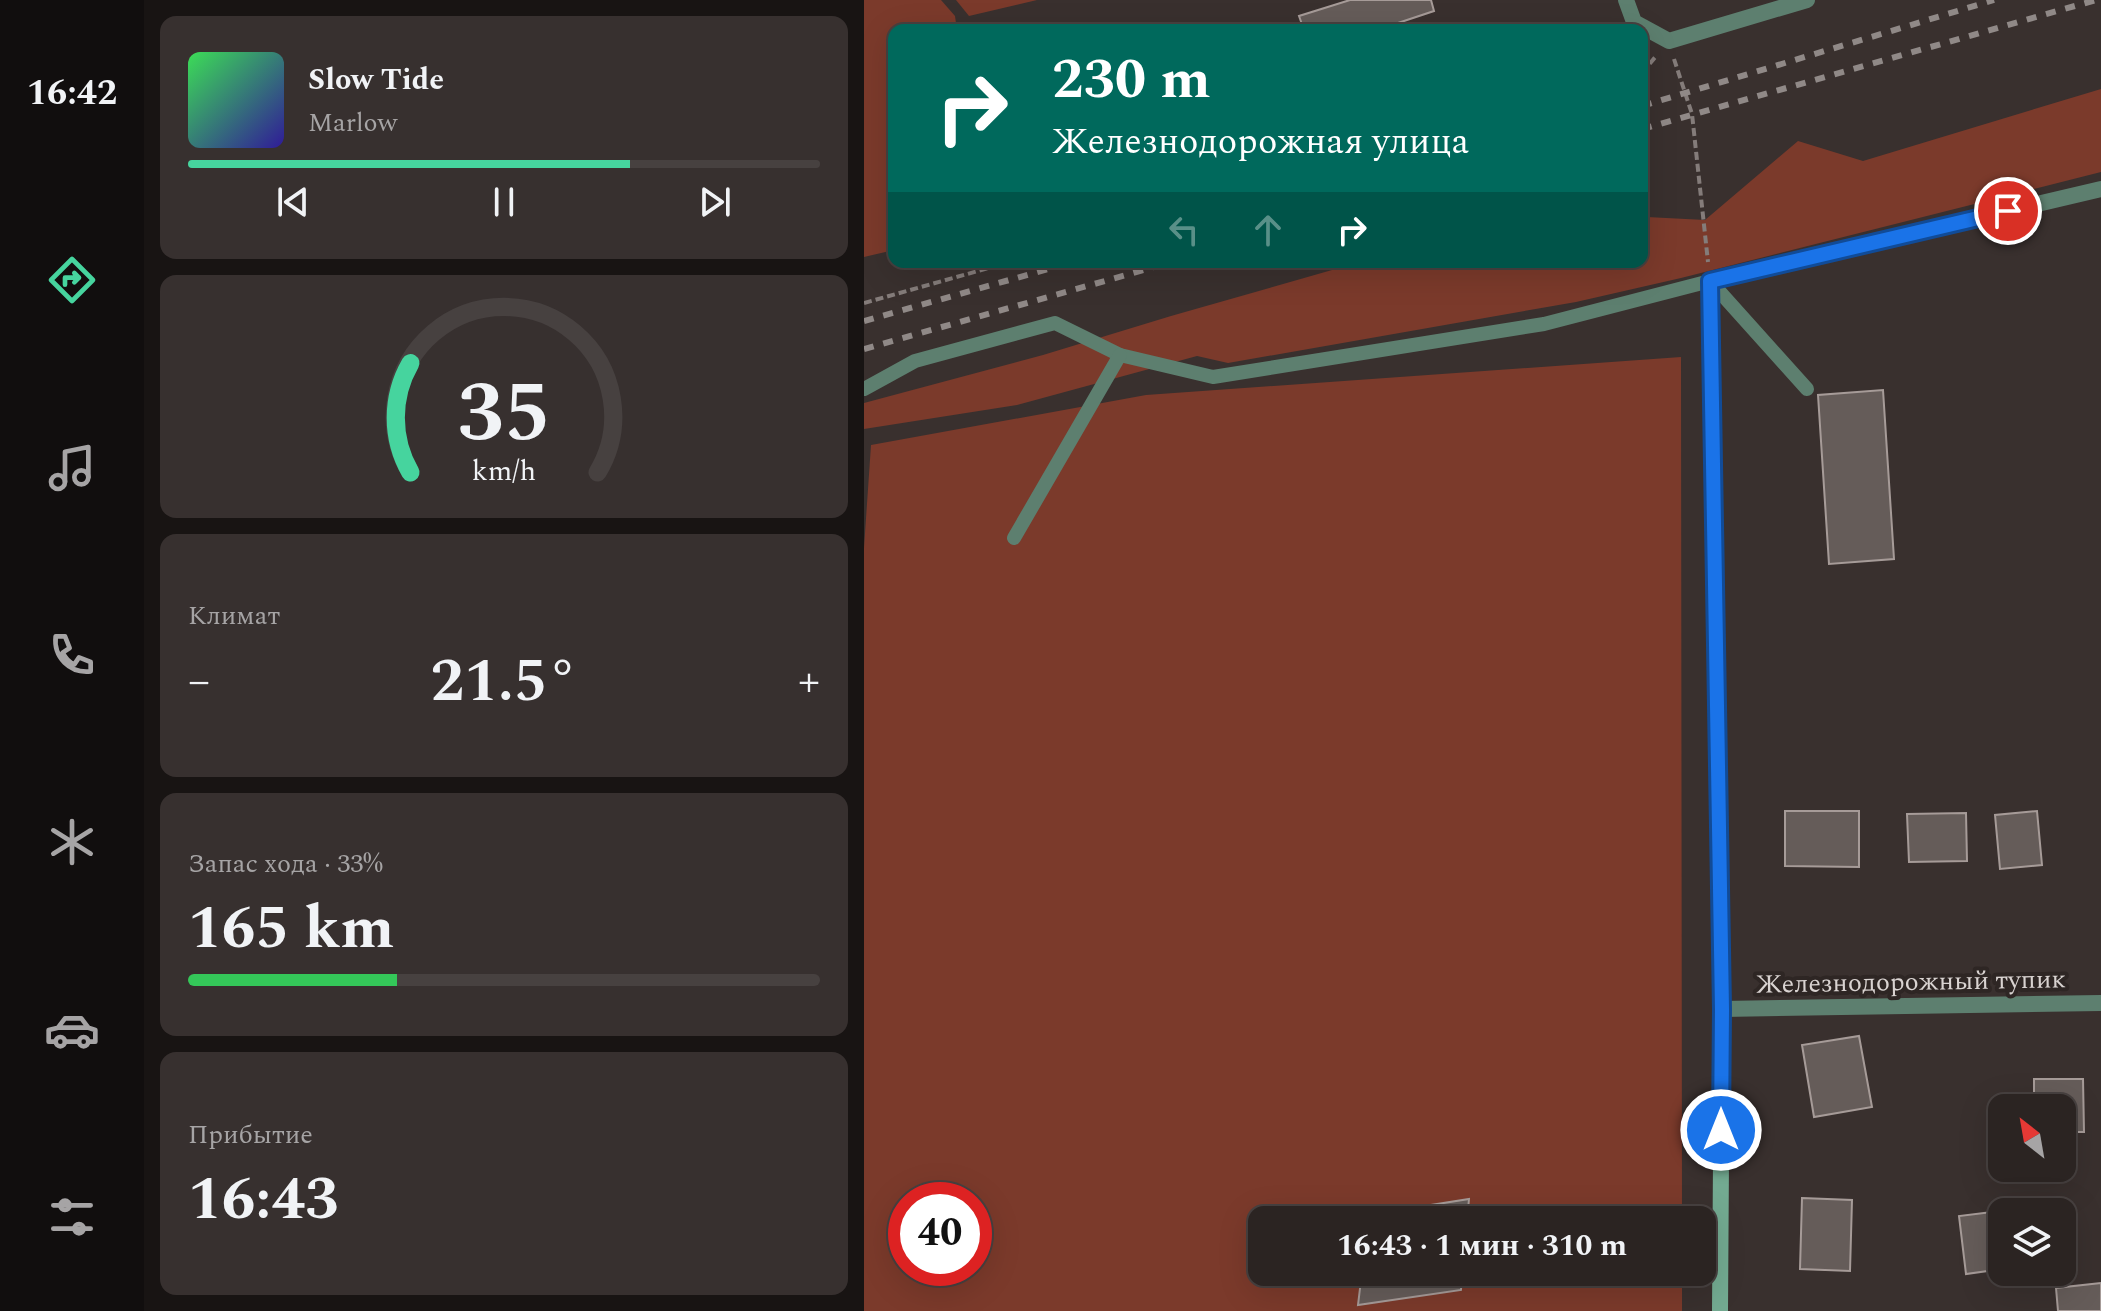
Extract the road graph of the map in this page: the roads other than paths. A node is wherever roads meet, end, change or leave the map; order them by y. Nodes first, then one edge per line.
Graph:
1 (1626, 0) edge
2 (1807, 0) edge
3 (1638, 24) edge
4 (1648, 30) edge
5 (2101, 189) edge
6 (1710, 281) junction
7 (1120, 355) junction
8 (864, 389) edge
9 (1807, 389) dead end
10 (1014, 538) dead end
11 (2101, 1003) edge
12 (1722, 1009) junction
13 (1720, 1311) edge

1 - 3 street
2 - 4 street
5 - 6 street
6 - 7 lane
6 - 9 lane
6 - 12 street
7 - 8 lane
7 - 10 lane
11 - 12 street, Железнодорожный тупик
12 - 13 street

